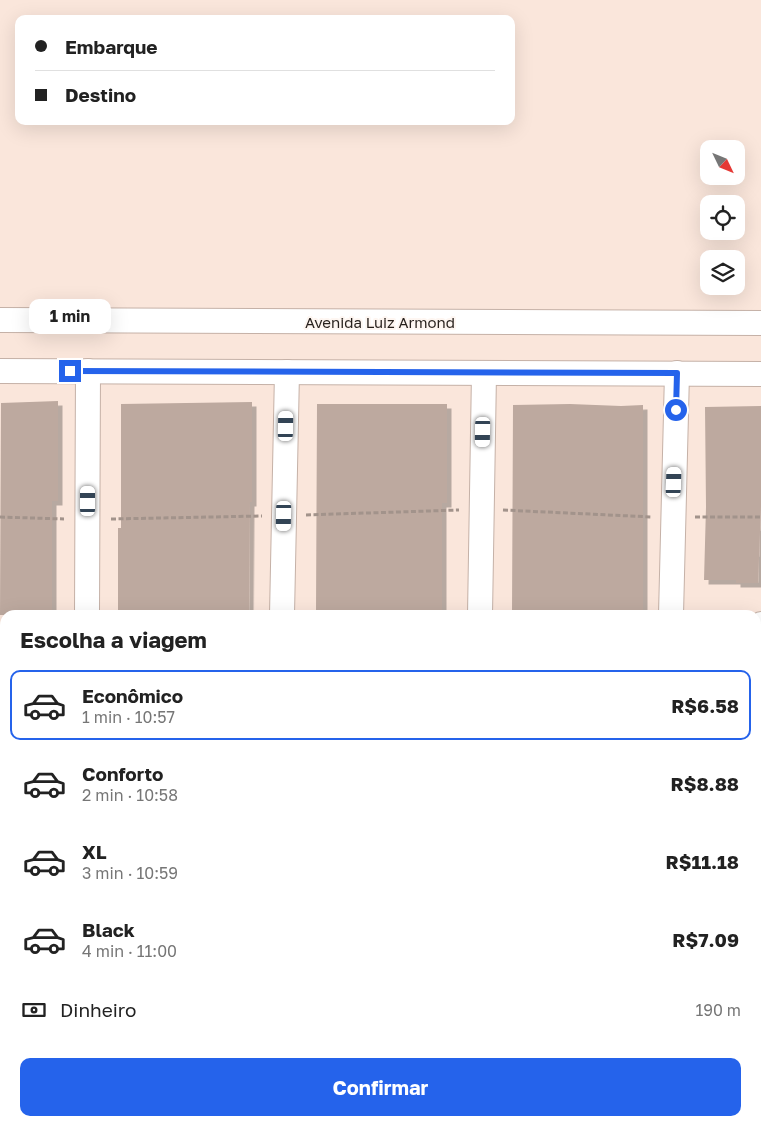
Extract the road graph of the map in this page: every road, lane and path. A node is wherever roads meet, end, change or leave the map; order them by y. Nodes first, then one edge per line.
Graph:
1 (0, 320) edge
2 (761, 323) edge
3 (0, 371) edge
4 (88, 371) junction
5 (287, 372) junction
6 (484, 373) junction
7 (677, 373) junction
8 (761, 374) edge
9 (482, 510) junction
10 (284, 516) junction
11 (761, 516) edge
12 (0, 518) edge
13 (673, 518) junction
14 (88, 520) junction
15 (87, 610) edge
16 (282, 610) edge
17 (480, 610) edge
18 (671, 610) edge

1 - 2 street, Avenida Luiz Armond
3 - 4 street
4 - 5 street
4 - 14 street
5 - 6 street
5 - 10 street
6 - 7 street
6 - 9 street
7 - 8 street
7 - 13 street
9 - 10 path
9 - 13 path
9 - 17 street
10 - 14 path
10 - 16 street
11 - 13 path
12 - 14 path
13 - 18 street
14 - 15 street

